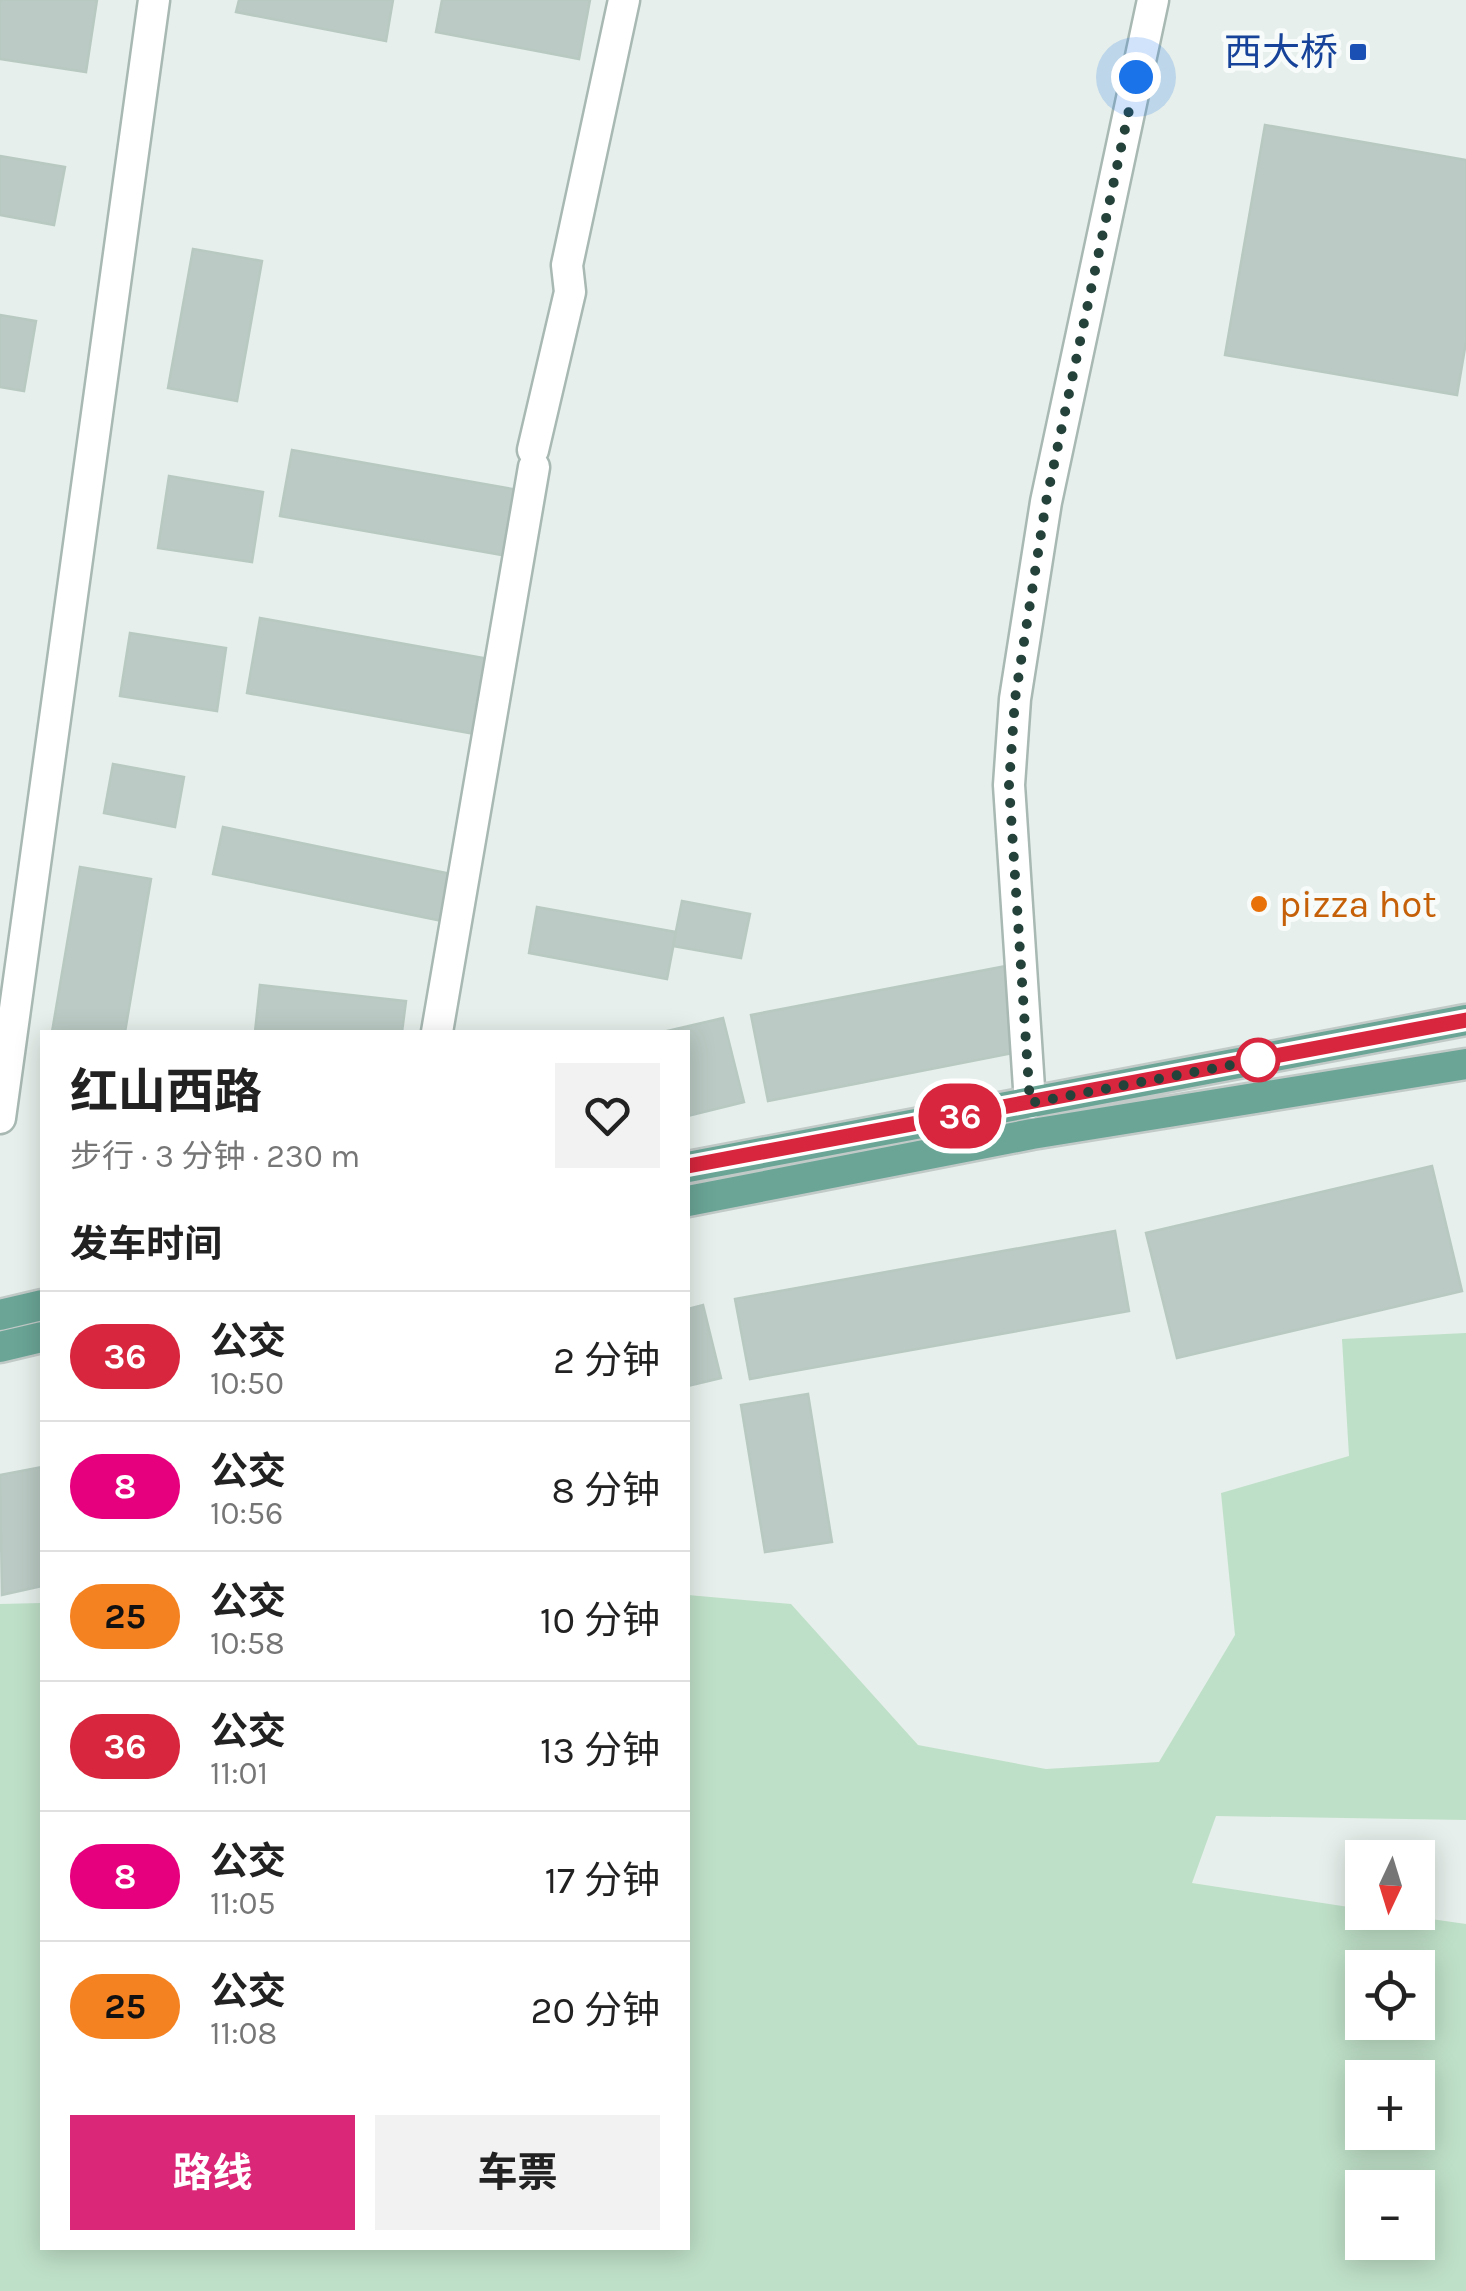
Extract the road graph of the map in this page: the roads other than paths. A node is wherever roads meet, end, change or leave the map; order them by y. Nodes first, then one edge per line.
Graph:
1 (154, 0) edge
2 (624, 0) edge
3 (1153, 0) edge
4 (1466, 1020) edge
5 (436, 1030) edge
6 (1466, 1064) edge
7 (1030, 1103) junction
8 (0, 1118) edge
9 (690, 1166) edge
10 (690, 1201) edge
11 (40, 1305) edge
12 (0, 1315) edge
13 (40, 1337) edge
14 (0, 1347) edge

1 - 8 street
2 - 5 street
3 - 7 street
4 - 7 main road
6 - 10 main road
7 - 9 main road
11 - 12 main road
13 - 14 main road

